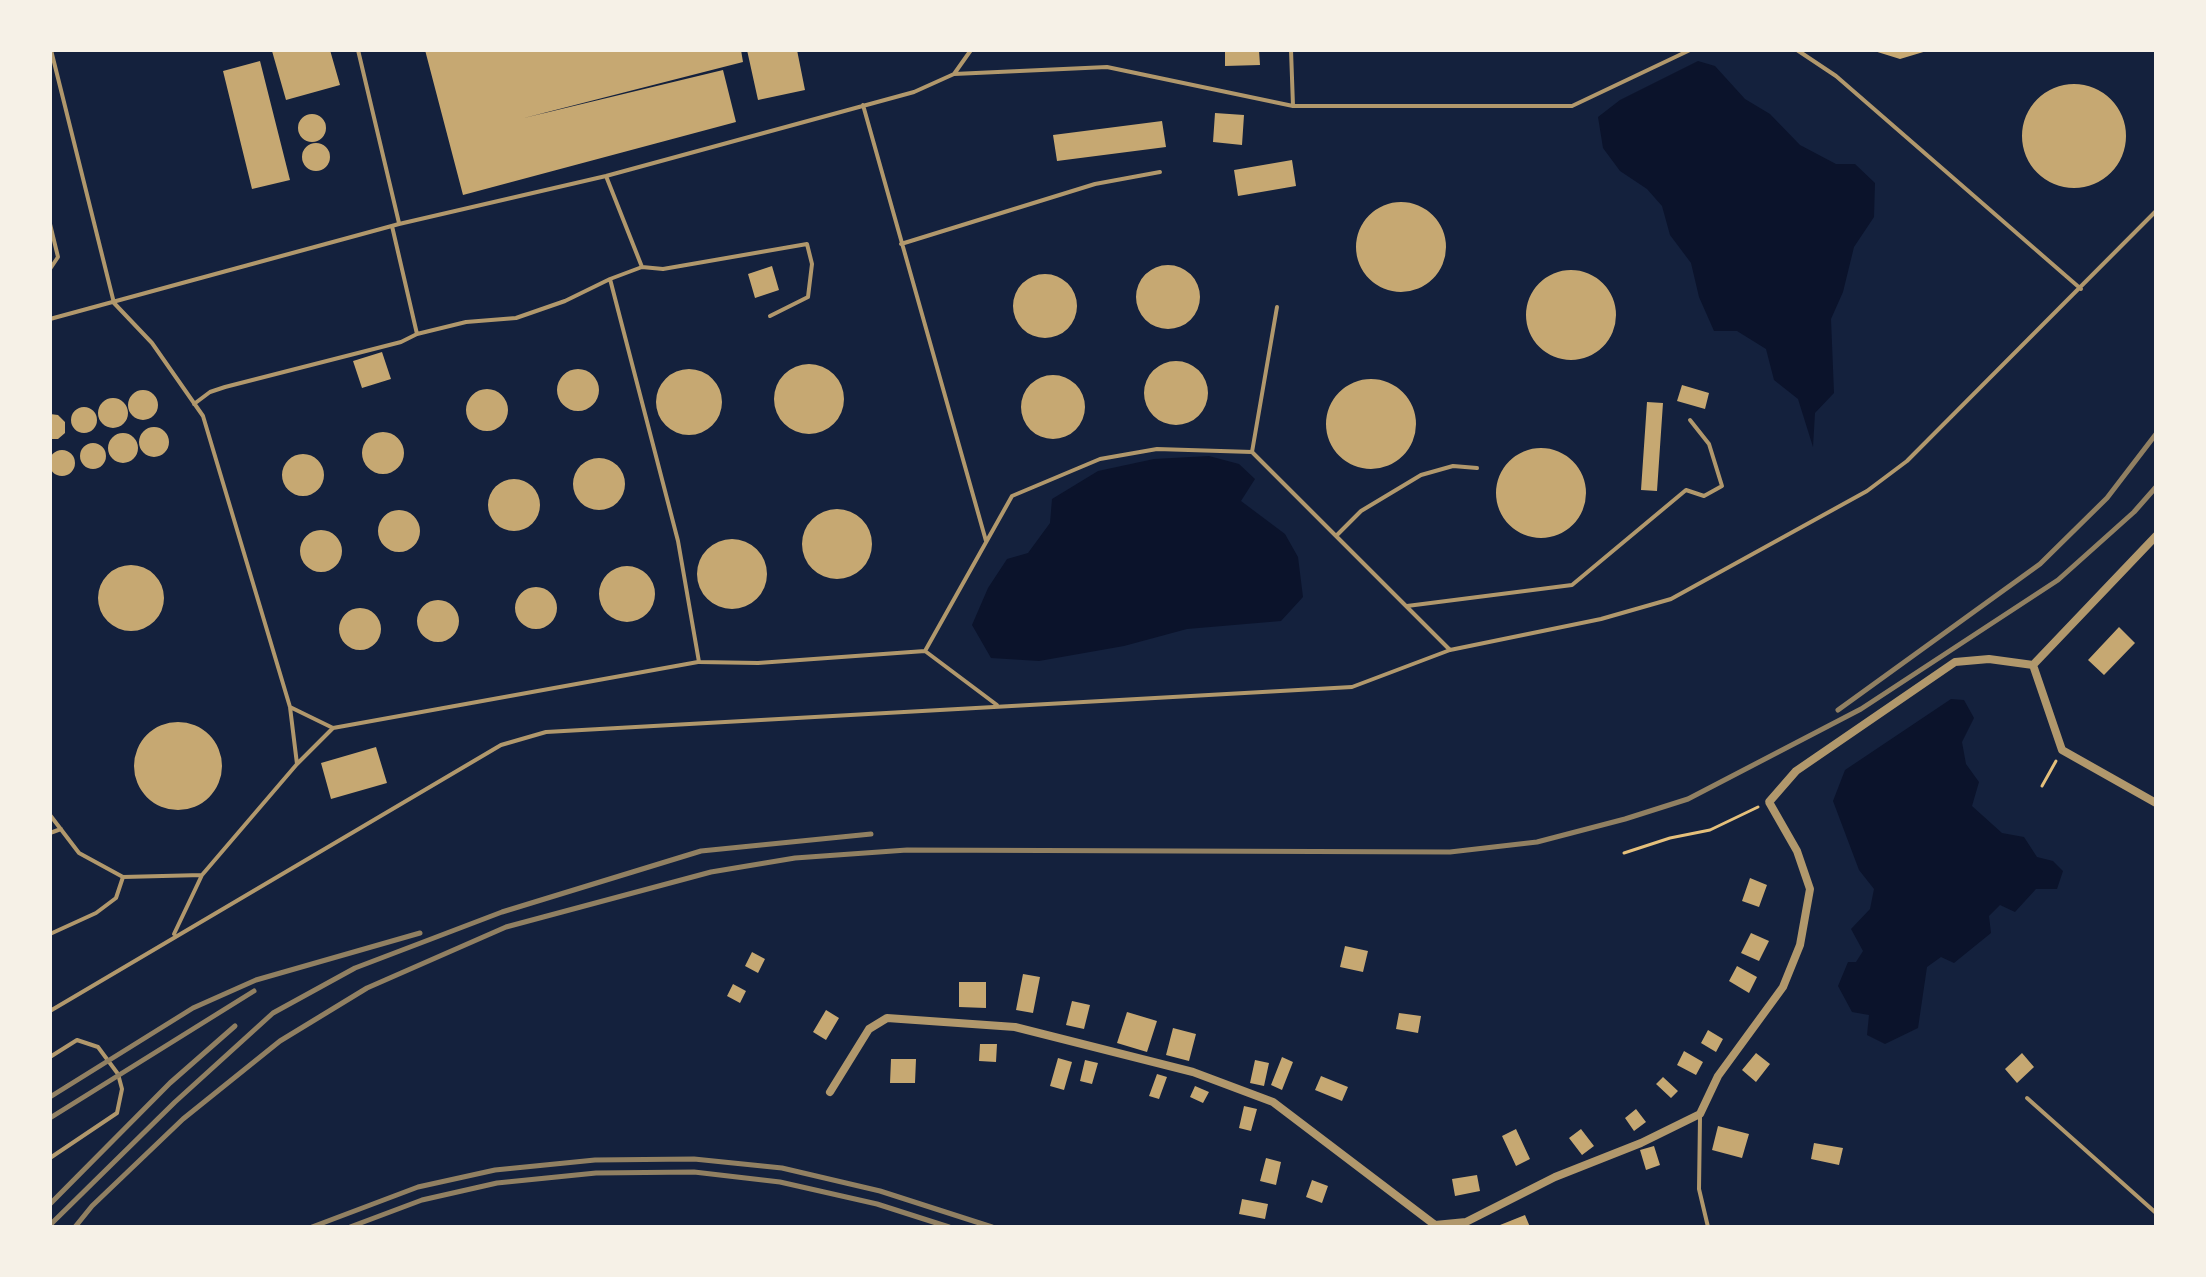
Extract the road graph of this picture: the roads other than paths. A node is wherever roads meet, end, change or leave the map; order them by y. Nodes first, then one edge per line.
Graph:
1 (51, 50) edge
2 (358, 50) edge
3 (971, 50) edge
4 (1291, 50) edge
5 (1690, 50) edge
6 (1797, 50) edge
7 (954, 74) junction
8 (863, 105) junction
9 (1293, 106) junction
10 (1160, 172) dead end
11 (606, 176) junction
12 (2156, 211) edge
13 (50, 224) edge
14 (399, 224) junction
15 (392, 226) junction
16 (901, 244) junction
17 (642, 267) junction
18 (50, 269) edge
19 (610, 279) junction
20 (2081, 289) junction
21 (114, 303) junction
22 (1277, 307) dead end
23 (770, 316) dead end
24 (50, 319) edge
25 (417, 334) junction
26 (194, 404) junction
27 (1690, 420) dead end
28 (1252, 452) junction
29 (1477, 468) dead end
30 (1337, 535) junction
31 (2156, 536) edge
32 (986, 543) junction
33 (1407, 606) junction
34 (1450, 650) junction
35 (925, 651) junction
36 (699, 662) junction
37 (2033, 665) junction
38 (999, 706) junction
39 (290, 707) junction
40 (333, 728) junction
41 (297, 764) junction
42 (2156, 803) edge
43 (50, 815) edge
44 (61, 829) junction
45 (50, 833) edge
46 (202, 875) junction
47 (123, 877) junction
48 (50, 934) edge
49 (172, 937) junction
50 (50, 1011) edge
51 (50, 1057) edge
52 (830, 1092) dead end
53 (2027, 1098) dead end
54 (1700, 1114) junction
55 (50, 1158) edge
56 (2156, 1213) edge
57 (1708, 1227) edge

1 - 21 lane
2 - 14 lane
3 - 7 lane
4 - 9 lane
5 - 9 lane
6 - 20 lane
7 - 8 lane
7 - 9 lane
8 - 11 lane
8 - 16 lane
10 - 16 lane
11 - 14 lane
11 - 17 lane
12 - 20 lane
13 - 18 lane
14 - 15 lane
15 - 21 lane
15 - 25 lane
16 - 32 lane
17 - 19 lane
17 - 23 lane
19 - 25 lane
19 - 36 lane
20 - 34 lane
21 - 24 lane
21 - 26 lane
22 - 28 lane
25 - 26 lane
26 - 39 lane
27 - 33 lane
28 - 30 lane
28 - 32 lane
29 - 30 lane
30 - 33 lane
31 - 37 street
32 - 35 lane
33 - 34 lane
34 - 38 lane
35 - 36 lane
35 - 38 lane
36 - 40 lane
37 - 42 street
37 - 54 street
38 - 49 lane
39 - 40 lane
39 - 41 lane
40 - 41 lane
41 - 46 lane
43 - 44 lane
44 - 45 lane
44 - 47 lane
46 - 47 lane
46 - 49 lane
47 - 48 lane
49 - 50 lane
51 - 55 lane
52 - 54 street
53 - 56 lane
54 - 57 lane

